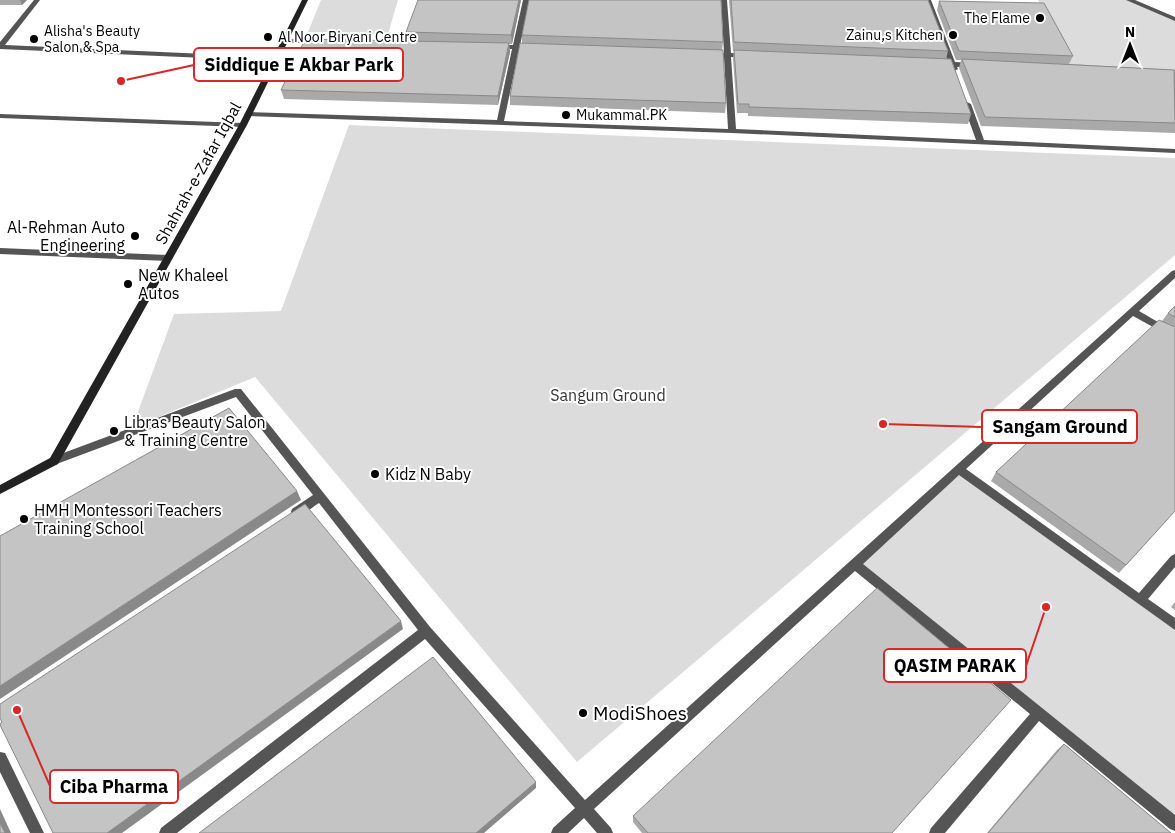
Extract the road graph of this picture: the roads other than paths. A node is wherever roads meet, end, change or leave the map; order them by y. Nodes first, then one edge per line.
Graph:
1 (37, 0) edge
2 (304, 0) edge
3 (526, 0) edge
4 (724, 0) edge
5 (928, 0) edge
6 (1129, 0) edge
7 (1175, 19) edge
8 (284, 41) junction
9 (323, 42) edge
10 (0, 47) edge
11 (488, 47) edge
12 (517, 48) junction
13 (536, 48) edge
14 (698, 54) edge
15 (727, 55) junction
16 (757, 56) edge
17 (275, 59) junction
18 (933, 64) edge
19 (952, 64) junction
20 (982, 66) edge
21 (955, 73) edge
22 (965, 99) edge
23 (248, 114) junction
24 (0, 116) edge
25 (500, 123) junction
26 (243, 125) junction
27 (732, 131) junction
28 (981, 142) junction
29 (1175, 151) edge
30 (0, 251) edge
31 (168, 258) junction
32 (1175, 273) edge
33 (1133, 312) junction
34 (1175, 336) edge
35 (54, 461) junction
36 (959, 469) junction
37 (0, 490) edge
38 (320, 496) junction
39 (287, 518) edge
40 (1175, 559) edge
41 (855, 564) junction
42 (1140, 600) junction
43 (1175, 625) edge
44 (426, 631) junction
45 (1039, 712) junction
46 (0, 758) edge
47 (585, 808) junction
48 (1175, 824) edge
49 (37, 833) edge
50 (166, 833) edge
51 (558, 833) edge
52 (606, 833) edge
53 (936, 833) edge

1 - 10 street
2 - 8 street, Shahrah-e-Zafar Iqbal
3 - 12 street
4 - 15 street
5 - 19 street
6 - 7 street
8 - 9 street
8 - 17 street, Shahrah-e-Zafar Iqbal
10 - 17 street
11 - 12 street
12 - 13 street
12 - 25 street
14 - 15 street
15 - 16 street
15 - 27 street
17 - 23 street, Shahrah-e-Zafar Iqbal
18 - 19 street
19 - 20 street
19 - 21 street
22 - 28 street
23 - 25 street
23 - 26 street, Shahrah-e-Zafar Iqbal
24 - 26 street
25 - 27 street
26 - 31 street, Shahrah-e-Zafar Iqbal
27 - 28 street
28 - 29 street
30 - 31 street
31 - 35 street, Shahrah-e-Zafar Iqbal
32 - 33 street
33 - 34 street
33 - 36 street
35 - 37 street
35 - 38 street
36 - 41 street
36 - 42 street
38 - 39 street
38 - 44 street
40 - 42 street
41 - 45 street
41 - 47 street
42 - 43 street
44 - 47 street
44 - 50 street
45 - 48 street
45 - 53 street
46 - 49 street
47 - 51 street
47 - 52 street

